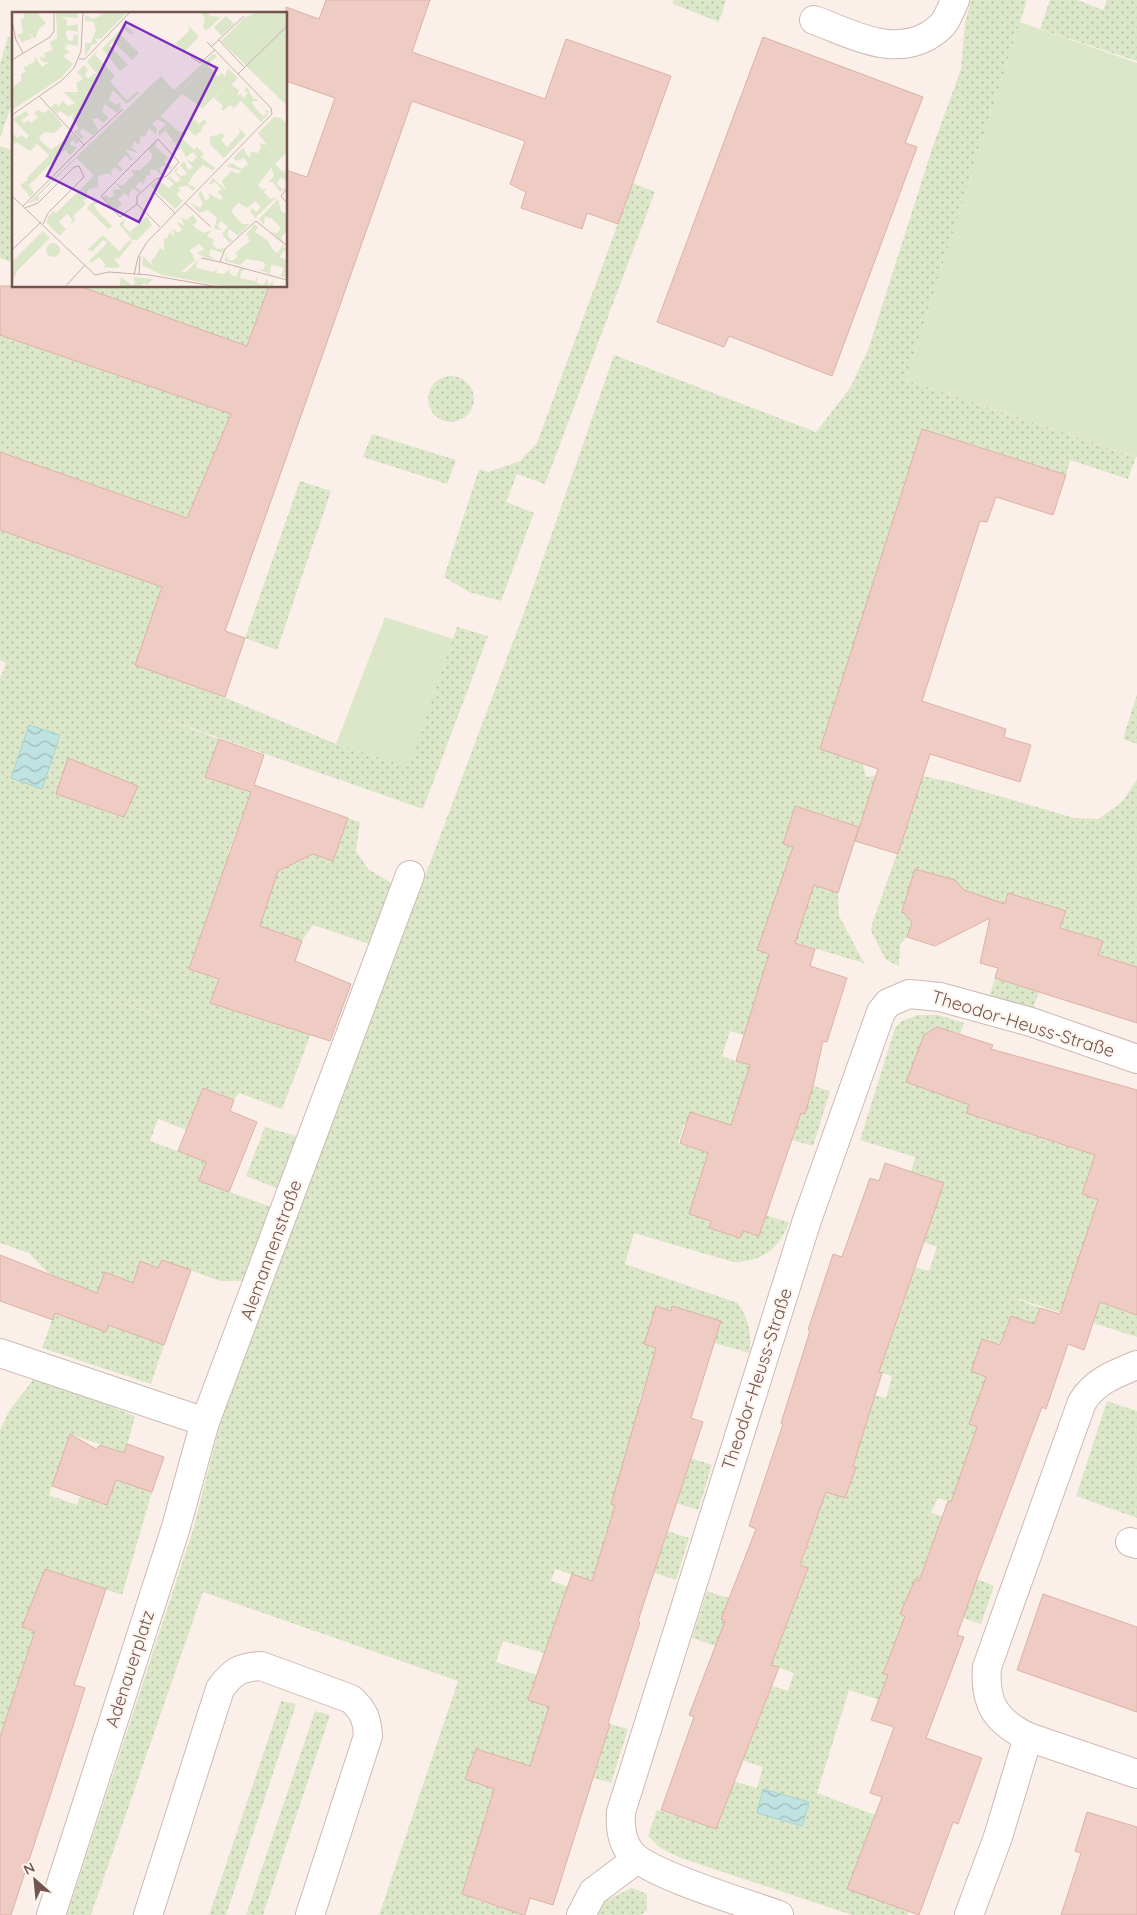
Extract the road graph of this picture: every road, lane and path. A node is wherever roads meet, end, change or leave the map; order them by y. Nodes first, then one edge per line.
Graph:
1 (955, 0) edge
2 (814, 20) dead end
3 (410, 875) dead end
4 (1137, 1059) edge
5 (0, 1353) edge
6 (1137, 1365) edge
7 (206, 1422) junction
8 (1028, 1737) junction
9 (1137, 1774) edge
10 (637, 1859) junction
11 (51, 1915) edge
12 (148, 1915) edge
13 (310, 1915) edge
14 (581, 1915) edge
15 (779, 1915) edge
16 (969, 1915) edge

1 - 2 street
3 - 7 street, Alemannenstraße
4 - 10 street, Theodor-Heuss-Straße
5 - 7 street
6 - 8 street
7 - 11 street, Adenauerplatz
8 - 9 street
8 - 16 street
10 - 14 street
10 - 15 street, Theodor-Heuss-Straße
12 - 13 street

